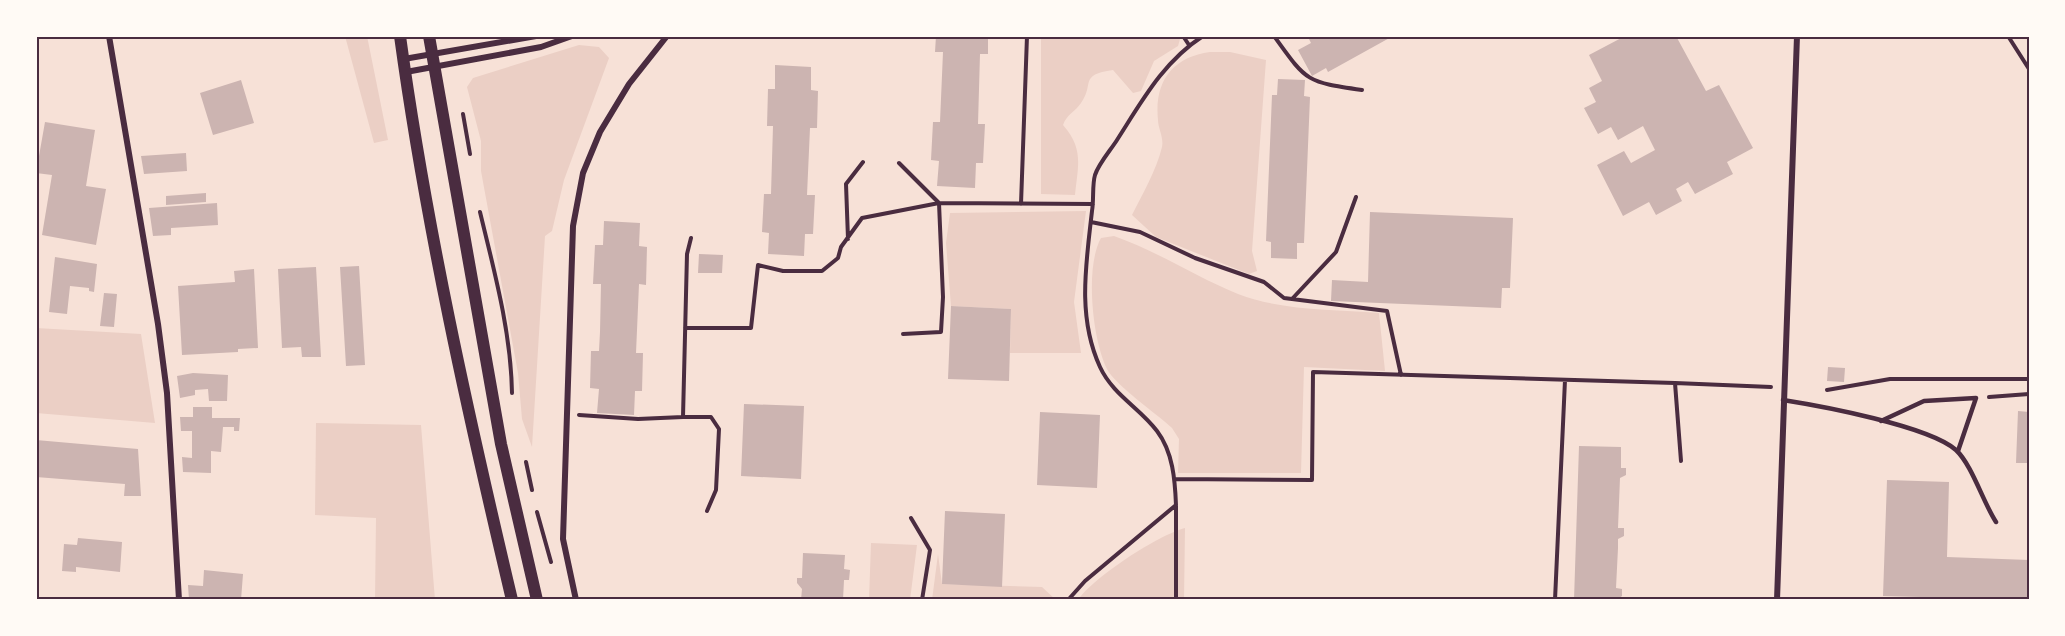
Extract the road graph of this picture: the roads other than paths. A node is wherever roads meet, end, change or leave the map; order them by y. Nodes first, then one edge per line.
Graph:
1 (109, 36) edge
2 (400, 36) edge
3 (429, 36) edge
4 (536, 36) edge
5 (572, 36) edge
6 (667, 36) edge
7 (1797, 36) edge
8 (431, 55) junction
9 (403, 59) junction
10 (433, 69) junction
11 (405, 72) junction
12 (1783, 400) junction
13 (1881, 422) junction
14 (1958, 452) junction
15 (1996, 522) dead end
16 (179, 600) edge
17 (512, 600) edge
18 (537, 600) edge
19 (576, 600) edge
20 (1777, 600) edge

1 - 16 street
2 - 9 main road
3 - 8 main road
4 - 8 street
5 - 10 street
6 - 19 street
7 - 12 street
8 - 9 street
8 - 10 main road
9 - 11 main road
10 - 11 street
10 - 18 main road
11 - 17 main road
12 - 13 lane
12 - 20 street
13 - 14 lane
13 - 14 lane
14 - 15 lane

